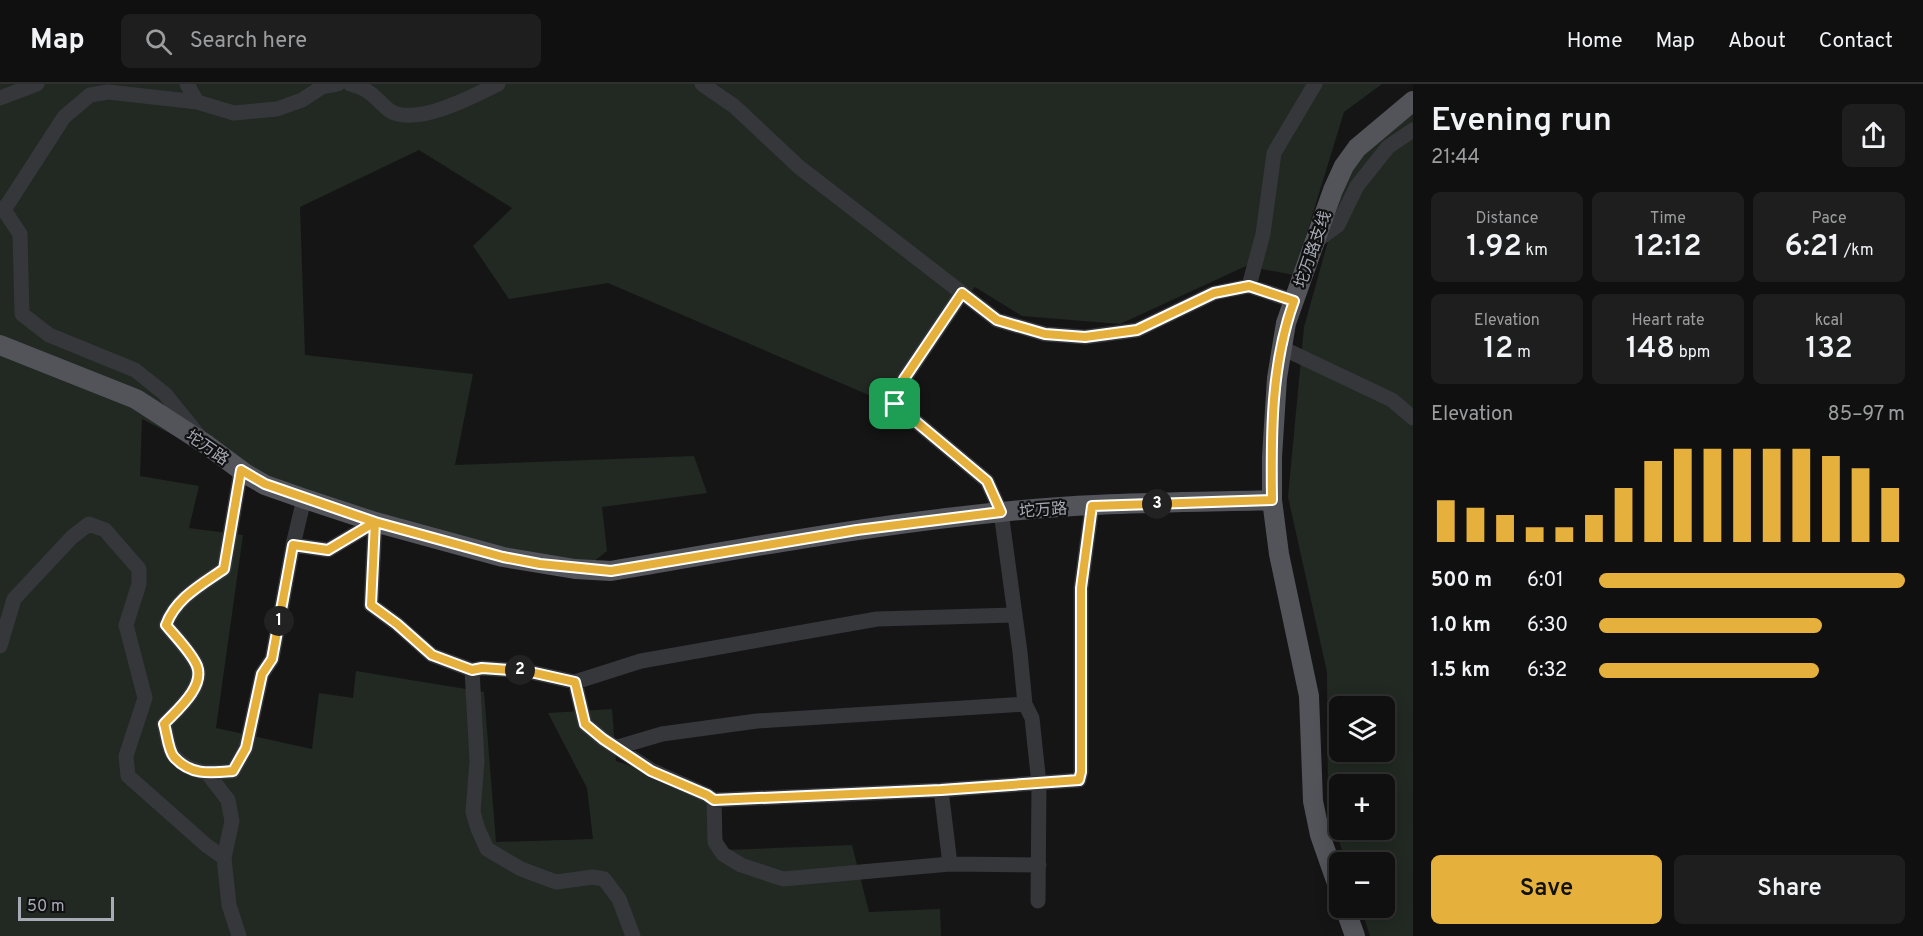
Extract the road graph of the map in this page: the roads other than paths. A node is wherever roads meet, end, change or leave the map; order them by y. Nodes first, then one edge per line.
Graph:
1 (36, 84) edge
2 (187, 84) edge
3 (338, 84) edge
4 (350, 84) edge
5 (498, 84) edge
6 (702, 84) edge
7 (1315, 84) edge
8 (0, 98) edge
9 (1413, 101) edge
10 (197, 102) junction
11 (1413, 130) edge
12 (2, 209) edge
13 (1315, 242) junction
14 (1249, 286) junction
15 (962, 293) junction
16 (1294, 301) junction
17 (0, 345) edge
18 (1280, 347) junction
19 (1413, 418) edge
20 (207, 445) junction
21 (241, 470) junction
22 (304, 499) junction
23 (1272, 500) junction
24 (1092, 506) junction
25 (1001, 512) junction
26 (375, 522) junction
27 (293, 545) junction
28 (1014, 615) junction
29 (0, 646) edge
30 (472, 670) junction
31 (575, 682) junction
32 (1025, 704) junction
33 (618, 747) junction
34 (208, 774) junction
35 (1039, 784) junction
36 (941, 790) junction
37 (714, 800) junction
38 (224, 858) junction
39 (1329, 861) edge
40 (950, 864) junction
41 (1039, 865) junction
42 (1038, 901) dead end
43 (1349, 918) edge
44 (239, 936) edge
45 (633, 936) edge
46 (1355, 936) edge

1 - 8 street
2 - 10 street
3 - 10 street
4 - 5 street
6 - 15 street
7 - 14 street
9 - 13 main road, 坨万路支线
10 - 12 street
11 - 13 street
12 - 20 street
13 - 16 main road, 坨万路支线
14 - 15 street
14 - 16 street
15 - 25 street
16 - 18 main road, 坨万路支线
17 - 20 main road, 坨万路
18 - 19 street
18 - 23 main road, 坨万路支线
20 - 21 main road, 坨万路
21 - 22 main road, 坨万路
21 - 34 street
22 - 26 main road, 坨万路
22 - 27 street
23 - 24 main road, 坨万路
23 - 39 main road
24 - 25 main road, 坨万路
24 - 35 street
25 - 26 main road, 坨万路
25 - 28 street
26 - 27 street
26 - 30 street
27 - 34 street
28 - 31 street
28 - 32 street
29 - 38 street
30 - 31 street
30 - 45 street
31 - 33 street
32 - 33 street
32 - 35 street
33 - 37 street
34 - 38 street
35 - 36 street
35 - 41 street
36 - 37 street
36 - 40 street
37 - 40 street
38 - 44 street
40 - 41 street
41 - 42 street
43 - 46 main road

